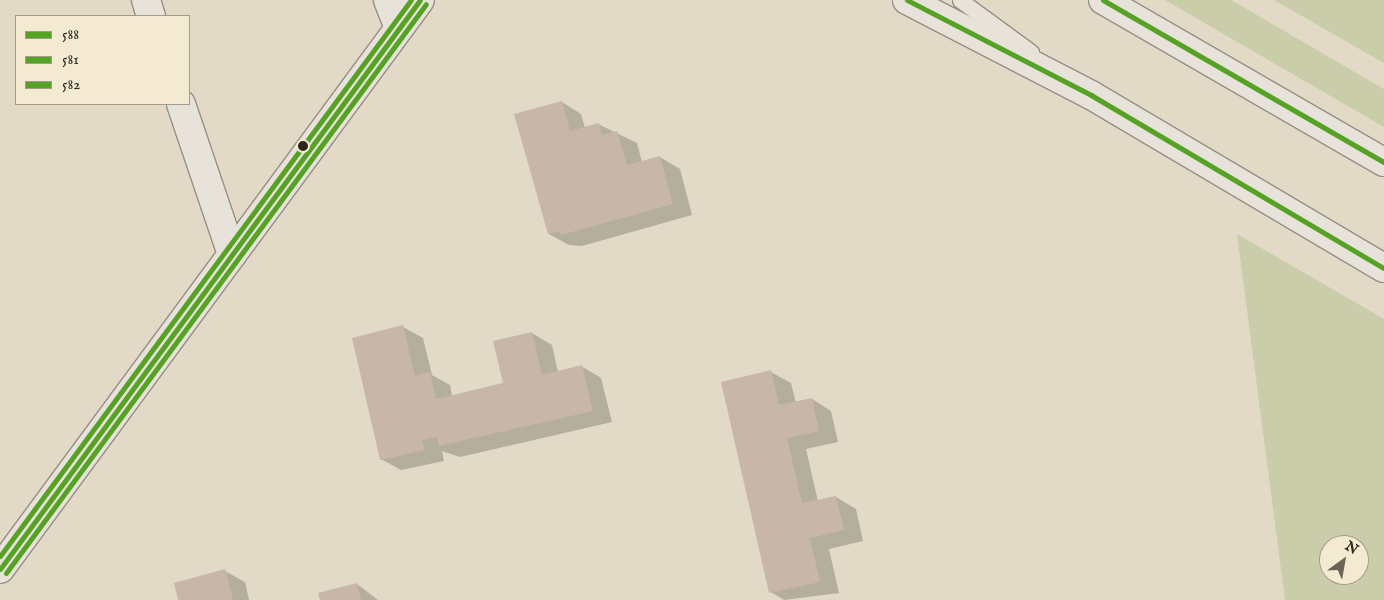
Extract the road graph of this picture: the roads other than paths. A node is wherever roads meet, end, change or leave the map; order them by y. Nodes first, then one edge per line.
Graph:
1 (146, 0) edge
2 (388, 0) edge
3 (420, 0) edge
4 (907, 0) edge
5 (960, 0) edge
6 (1103, 0) edge
7 (151, 15) edge
8 (399, 28) junction
9 (1091, 95) junction
10 (181, 105) edge
11 (1384, 162) edge
12 (232, 255) junction
13 (1384, 268) edge
14 (0, 569) edge

1 - 7 street
2 - 8 street
3 - 8 street
4 - 9 street
5 - 9 lane
6 - 11 street
8 - 12 street
9 - 13 street
10 - 12 street
12 - 14 street

